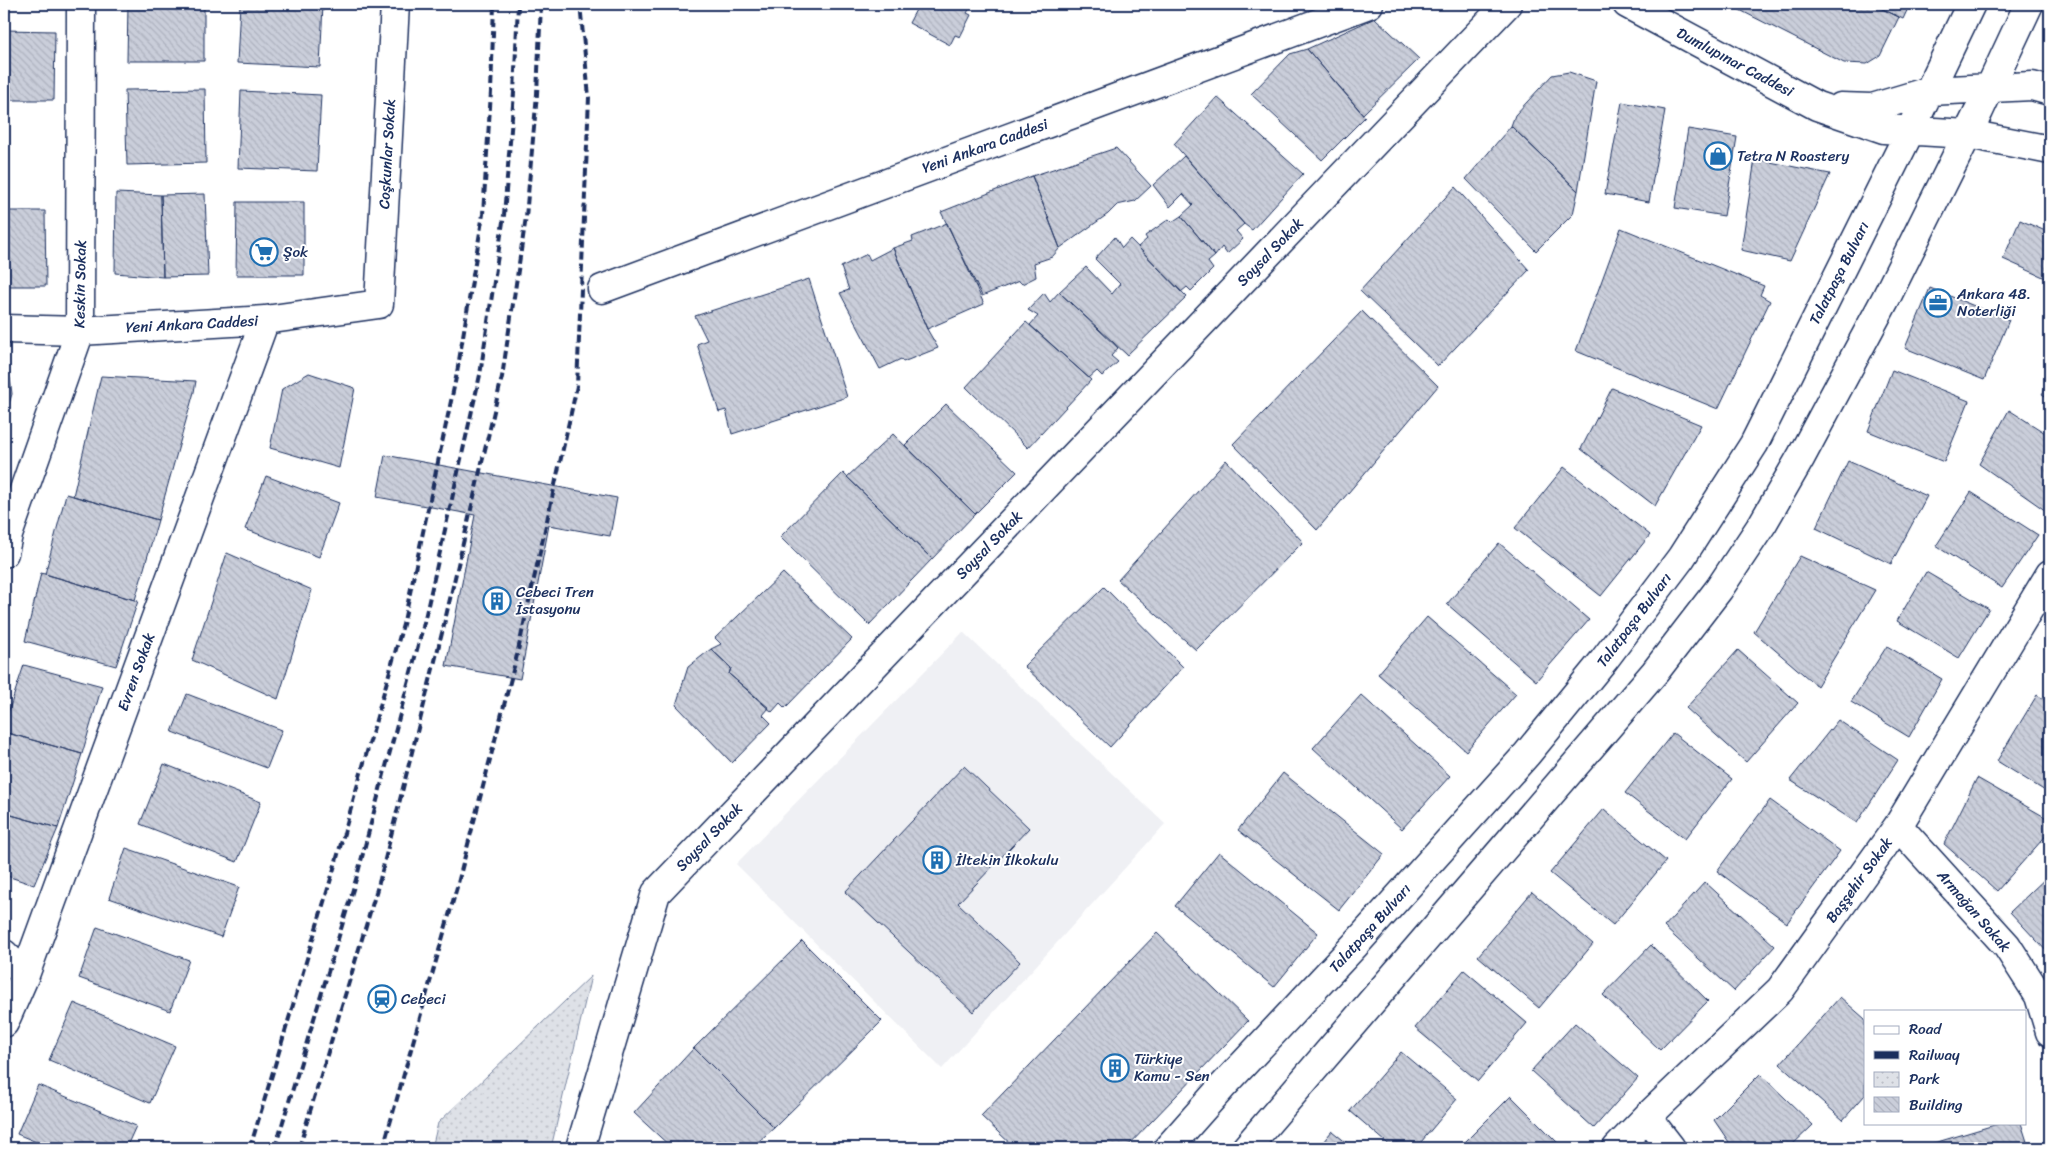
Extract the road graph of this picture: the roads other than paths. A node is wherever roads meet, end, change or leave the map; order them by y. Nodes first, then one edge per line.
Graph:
1 (81, 4) edge
2 (395, 4) edge
3 (1369, 4) edge
4 (1507, 4) edge
5 (1627, 4) edge
6 (1971, 4) edge
7 (2029, 4) edge
8 (1989, 88) junction
9 (1929, 91) junction
10 (2050, 91) edge
11 (1817, 106) junction
12 (1910, 131) junction
13 (1968, 134) junction
14 (2050, 150) edge
15 (602, 289) dead end
16 (379, 304) joint
17 (265, 320) junction
18 (4, 329) edge
19 (80, 331) junction
20 (4, 552) edge
21 (2050, 574) edge
22 (1898, 826) junction
23 (4, 954) edge
24 (25, 975) junction
25 (4, 1023) edge
26 (2050, 1032) edge
27 (1647, 1117) junction
28 (580, 1148) edge
29 (1168, 1148) edge
30 (1246, 1148) edge
31 (1618, 1148) edge
32 (1671, 1148) edge

1 - 19 street, Keskin Sokak
2 - 16 street, Coşkunlar Sokak
3 - 15 street, Yeni Ankara Caddesi
4 - 28 street, Soysal Sokak
5 - 11 street, Dumlupınar Caddesi
6 - 9 street, Talatpaşa Bulvarı
7 - 8 street
8 - 9 street, Dumlupınar Caddesi
8 - 10 street, Dumlupınar Caddesi
8 - 13 street
9 - 11 street, Dumlupınar Caddesi
9 - 12 street, Talatpaşa Bulvarı
11 - 12 street, Dumlupınar Caddesi
12 - 13 street, Dumlupınar Caddesi
12 - 29 street, Talatpaşa Bulvarı
13 - 14 street, Dumlupınar Caddesi
13 - 30 street
16 - 17 street, Yeni Ankara Caddesi
17 - 19 street, Yeni Ankara Caddesi
17 - 24 street, Evren Sokak
18 - 19 street, Yeni Ankara Caddesi
19 - 20 street, Keskin Sokak
21 - 22 street, Başşehir Sokak
22 - 26 street, Armağan Sokak
22 - 27 street, Başşehir Sokak
23 - 24 street
24 - 25 street, Evren Sokak
27 - 31 street, Başşehir Sokak
27 - 32 street

